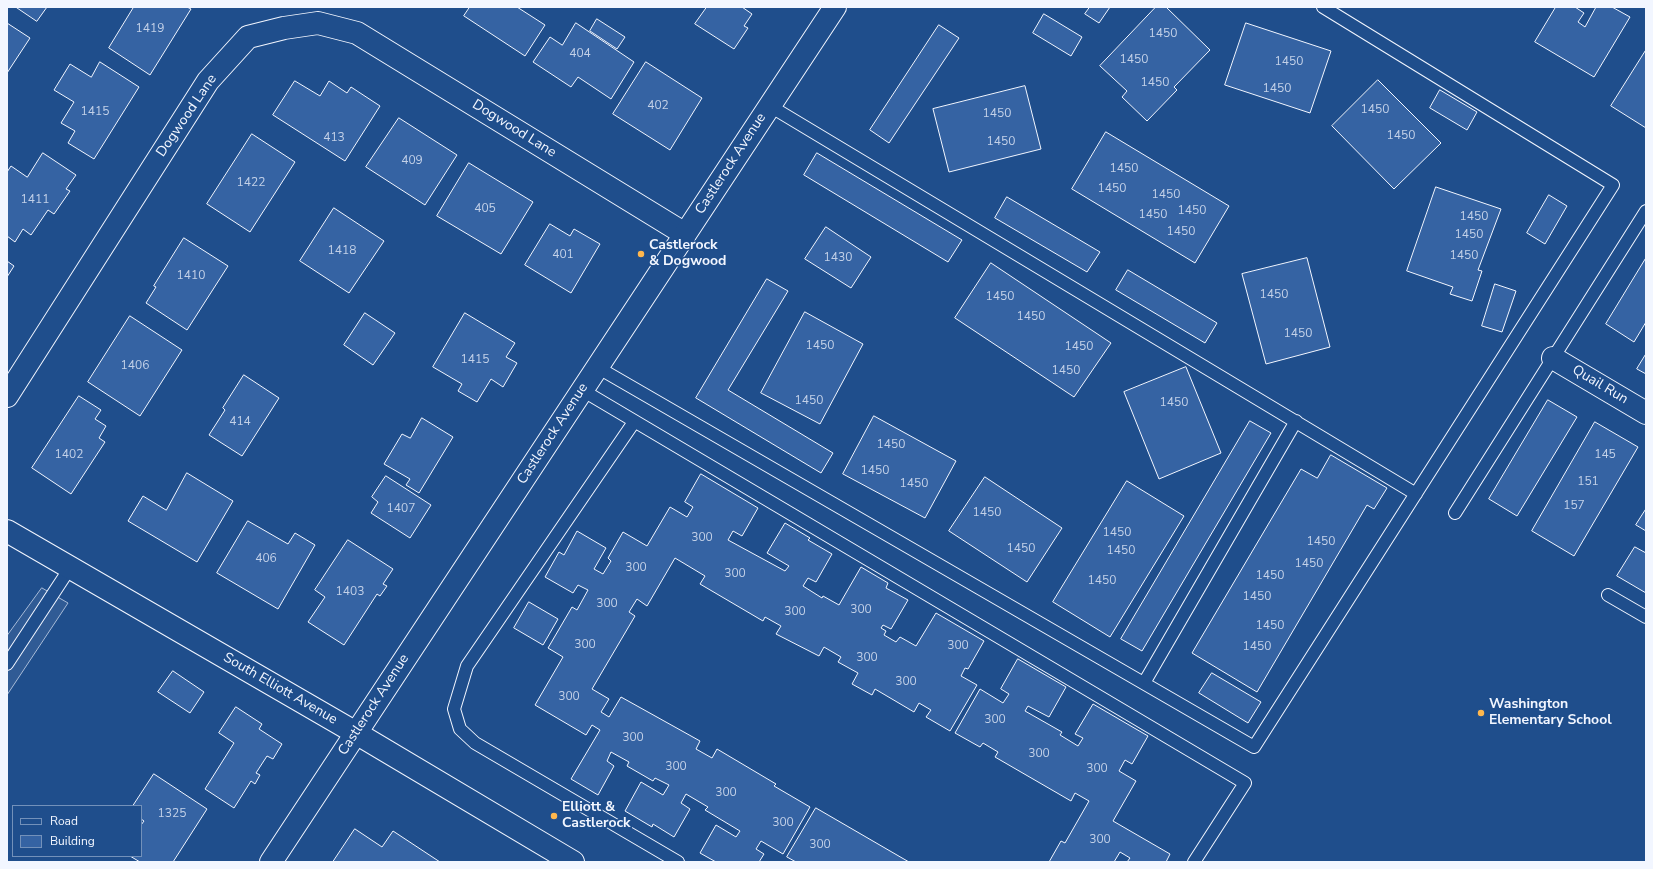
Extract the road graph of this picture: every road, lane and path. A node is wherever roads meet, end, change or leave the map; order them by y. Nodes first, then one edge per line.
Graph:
1 (835, 7) edge
2 (1323, 7) edge
3 (770, 106) junction
4 (1646, 211) edge
5 (685, 234) junction
6 (1553, 358) junction
7 (597, 367) junction
8 (582, 390) junction
9 (7, 396) edge
10 (1646, 413) edge
11 (1296, 421) junction
12 (634, 422) junction
13 (1416, 494) junction
14 (1455, 513) dead end
15 (7, 532) edge
16 (70, 568) junction
17 (1608, 595) dead end
18 (1646, 617) edge
19 (7, 664) edge
20 (1144, 683) junction
21 (356, 733) junction
22 (271, 862) edge
23 (573, 862) edge
24 (678, 862) edge
25 (1194, 862) edge

1 - 3 street, Castlerock Avenue
2 - 13 lane
3 - 5 street, Castlerock Avenue
3 - 11 lane
4 - 6 lane
5 - 7 street, Castlerock Avenue
5 - 9 street, Dogwood Lane
6 - 10 street, Quail Run
6 - 14 lane
7 - 8 street, Castlerock Avenue
7 - 20 lane
8 - 12 lane
8 - 21 street, Castlerock Avenue
11 - 13 lane
11 - 20 lane
12 - 24 lane
12 - 25 lane
13 - 20 lane
15 - 16 street, South Elliott Avenue
16 - 19 lane
16 - 21 street, South Elliott Avenue
17 - 18 lane
21 - 22 street, Castlerock Avenue
21 - 23 street, South Elliott Avenue

